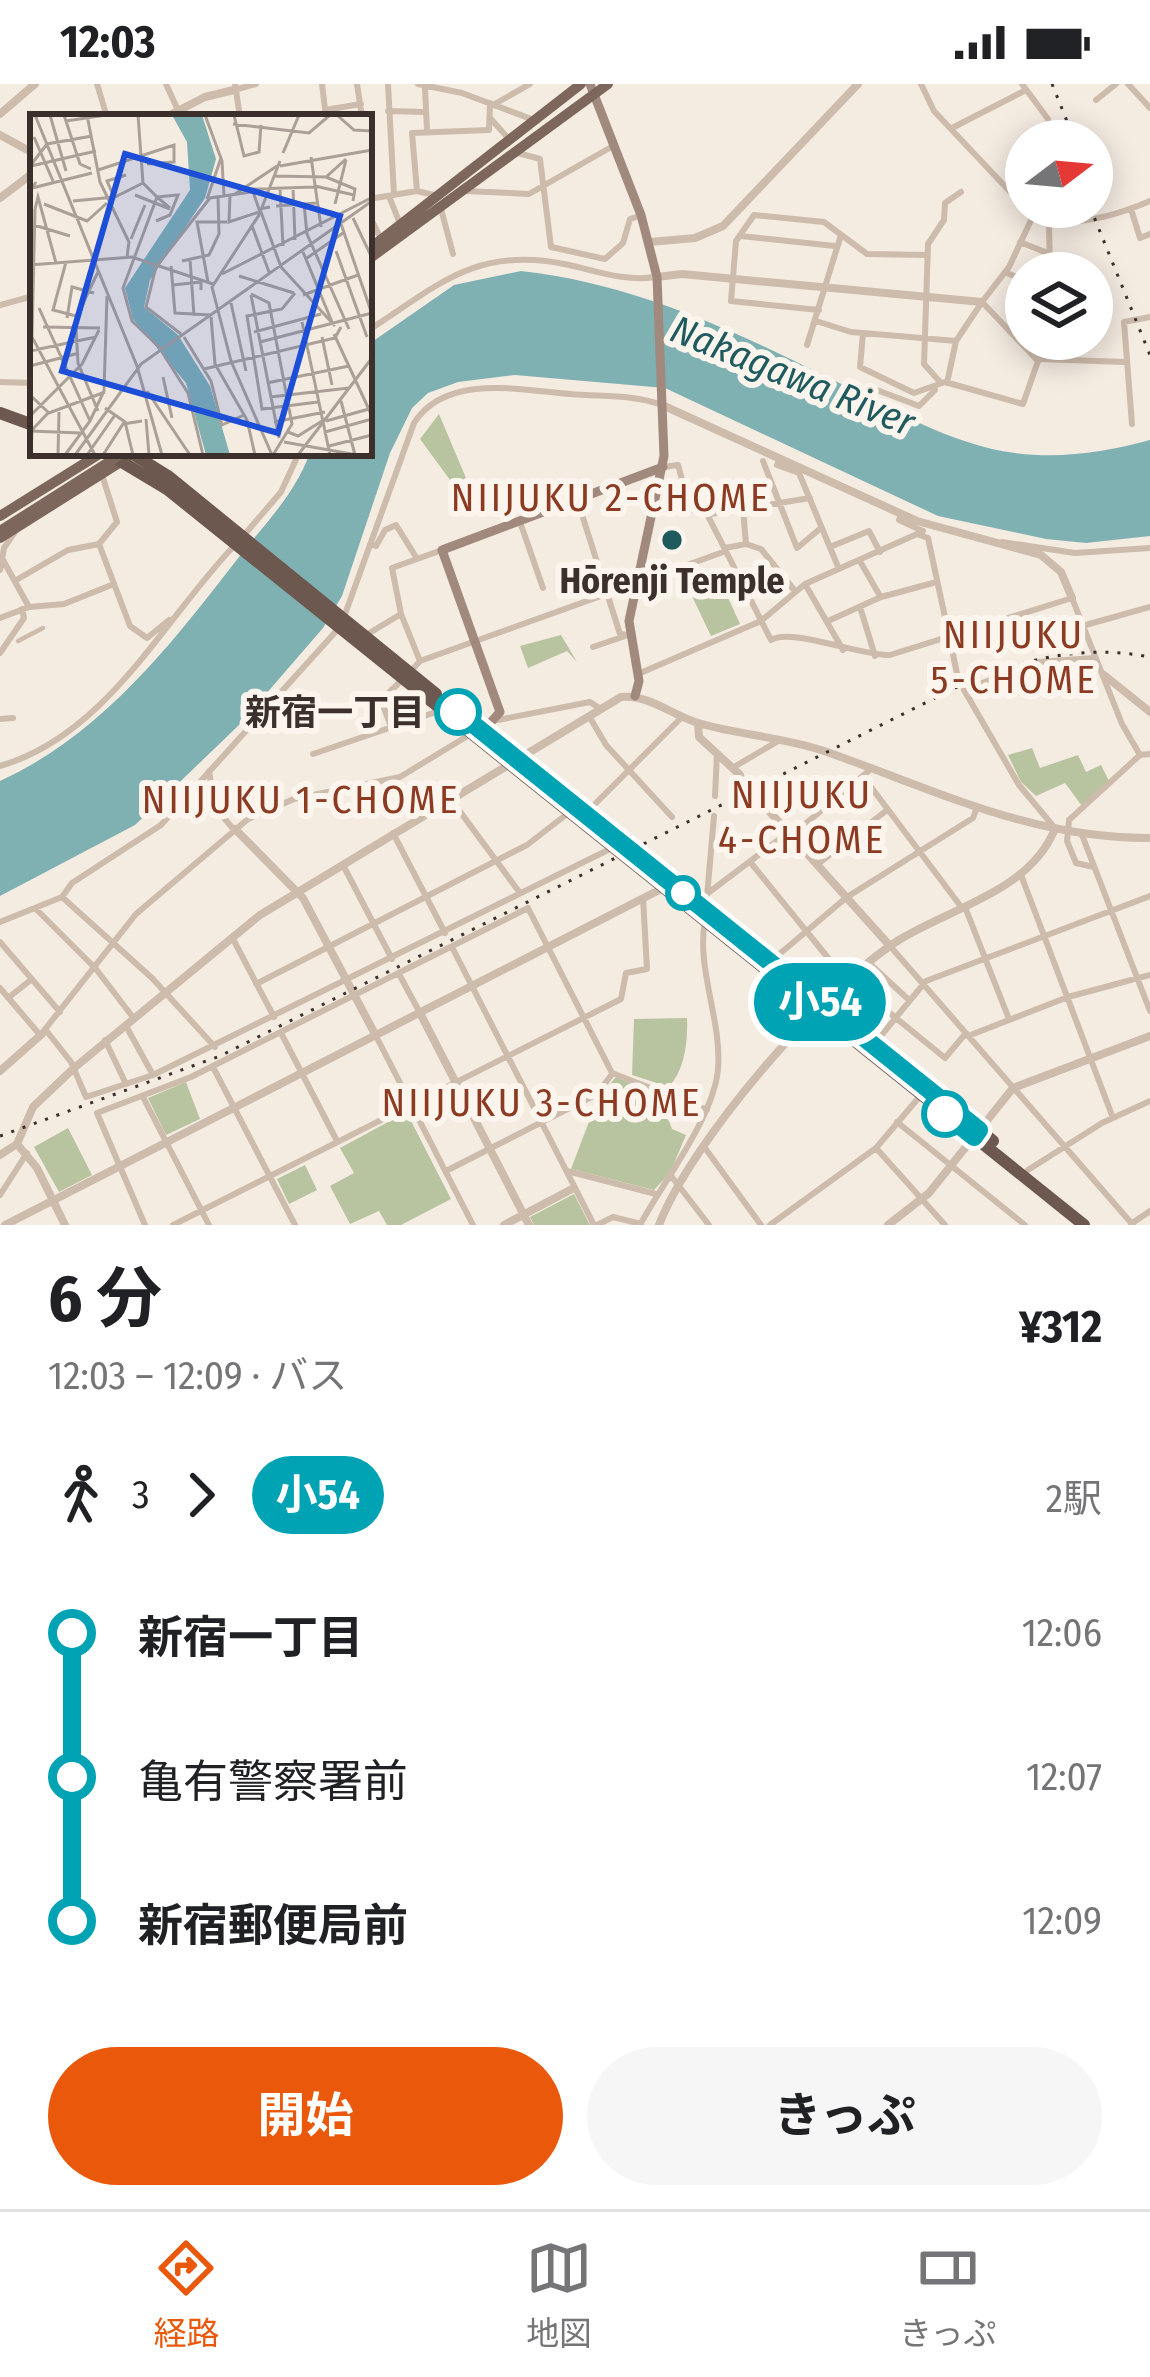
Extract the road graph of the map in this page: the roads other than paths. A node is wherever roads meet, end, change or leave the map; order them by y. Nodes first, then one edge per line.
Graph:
1 (35, 84) edge
2 (97, 84) edge
3 (166, 84) edge
4 (256, 84) edge
5 (322, 84) edge
6 (357, 84) edge
7 (388, 84) edge
8 (530, 84) edge
9 (608, 84) edge
10 (858, 84) edge
11 (931, 84) edge
12 (1116, 84) edge
13 (1128, 84) edge
14 (423, 85) edge
15 (588, 87) edge
16 (922, 87) edge
17 (1024, 87) edge
18 (234, 88) edge
19 (1096, 100) dead end
20 (492, 103) junction
21 (361, 104) junction
22 (1150, 108) edge
23 (388, 112) junction
24 (426, 112) junction
25 (325, 113) edge
26 (0, 114) edge
27 (106, 114) edge
28 (179, 114) edge
29 (362, 114) edge
30 (1048, 118) dead end
31 (534, 120) junction
32 (952, 128) junction
33 (427, 130) junction
34 (0, 135) edge
35 (512, 145) junction
36 (613, 146) junction
37 (30, 151) edge
38 (30, 175) edge
39 (1005, 186) edge
40 (539, 189) junction
41 (461, 190) junction
42 (417, 191) junction
43 (961, 192) dead end
44 (392, 196) junction
45 (0, 197) edge
46 (372, 199) edge
47 (437, 200) junction
48 (1150, 201) edge
49 (1131, 209) junction
50 (1113, 212) edge
51 (641, 215) junction
52 (372, 221) edge
53 (400, 224) junction
54 (1027, 228) edge
55 (1150, 234) edge
56 (841, 235) junction
57 (741, 236) junction
58 (381, 239) junction
59 (650, 242) junction
60 (1020, 242) junction
61 (372, 246) edge
62 (836, 246) junction
63 (1015, 252) edge
64 (1045, 252) edge
65 (453, 254) dead end
66 (926, 255) junction
67 (372, 256) edge
68 (1005, 273) edge
69 (657, 277) junction
70 (733, 278) junction
71 (825, 287) junction
72 (30, 297) edge
73 (926, 297) junction
74 (982, 302) junction
75 (0, 305) edge
76 (819, 310) junction
77 (1150, 317) edge
78 (816, 321) junction
79 (1005, 326) edge
80 (372, 328) edge
81 (863, 333) junction
82 (925, 338) junction
83 (956, 341) junction
84 (807, 345) dead end
85 (1038, 360) joint
86 (1126, 362) junction
87 (0, 382) edge
88 (30, 383) edge
89 (942, 384) junction
90 (869, 387) dead end
91 (662, 402) junction
92 (0, 409) edge
93 (30, 420) edge
94 (1132, 424) dead end
95 (118, 456) edge
96 (119, 456) edge
97 (124, 456) edge
98 (298, 456) edge
99 (780, 458) junction
100 (84, 461) edge
101 (764, 461) dead end
102 (663, 466) junction
103 (101, 476) junction
104 (88, 484) junction
105 (575, 496) junction
106 (809, 498) junction
107 (780, 503) junction
108 (743, 509) junction
109 (707, 514) junction
110 (902, 514) junction
111 (519, 519) junction
112 (19, 526) junction
113 (0, 527) edge
114 (821, 528) junction
115 (924, 537) junction
116 (998, 542) junction
117 (241, 543) junction
118 (99, 544) junction
119 (371, 544) junction
120 (746, 544) junction
121 (830, 547) junction
122 (1150, 548) edge
123 (726, 549) junction
124 (442, 550) junction
125 (880, 552) junction
126 (416, 557) junction
127 (3, 560) junction
128 (861, 562) junction
129 (839, 569) junction
130 (0, 570) edge
131 (18, 579) junction
132 (933, 583) junction
133 (114, 584) junction
134 (805, 584) junction
135 (636, 585) junction
136 (543, 588) dead end
137 (795, 591) junction
138 (608, 596) junction
139 (881, 597) junction
140 (1072, 598) junction
141 (860, 607) junction
142 (1150, 607) edge
143 (26, 608) junction
144 (401, 614) junction
145 (172, 617) junction
146 (0, 618) edge
147 (338, 620) junction
148 (761, 621) junction
149 (828, 622) junction
150 (1082, 626) junction
151 (43, 628) dead end
152 (628, 634) junction
153 (366, 635) junction
154 (947, 640) junction
155 (18, 641) dead end
156 (473, 642) junction
157 (593, 647) dead end
158 (844, 650) junction
159 (0, 653) edge
160 (875, 656) junction
161 (1094, 658) junction
162 (411, 671) junction
163 (638, 674) junction
164 (1104, 675) junction
165 (958, 677) dead end
166 (635, 696) junction
167 (599, 708) junction
168 (443, 710) junction
169 (1150, 712) edge
170 (590, 716) junction
171 (682, 717) junction
172 (13, 718) dead end
173 (0, 719) edge
174 (498, 720) junction
175 (698, 723) junction
176 (390, 724) junction
177 (477, 732) junction
178 (780, 740) junction
179 (717, 750) junction
180 (313, 754) dead end
181 (1145, 754) edge
182 (514, 761) junction
183 (0, 766) edge
184 (871, 769) junction
185 (209, 771) junction
186 (630, 771) junction
187 (737, 771) junction
188 (865, 779) junction
189 (715, 796) dead end
190 (450, 798) junction
191 (759, 800) joint
192 (887, 810) junction
193 (976, 810) junction
194 (569, 812) junction
195 (585, 814) junction
196 (714, 816) dead end
197 (672, 817) dead end
198 (234, 830) junction
199 (1054, 831) junction
200 (392, 832) junction
201 (791, 833) junction
202 (1067, 833) junction
203 (1082, 835) junction
204 (1150, 838) edge
205 (614, 842) junction
206 (920, 851) junction
207 (496, 861) junction
208 (341, 862) junction
209 (751, 863) junction
210 (818, 864) junction
211 (1094, 867) junction
212 (1018, 872) junction
213 (668, 885) junction
214 (294, 891) junction
215 (708, 892) junction
216 (520, 893) junction
217 (1150, 896) edge
218 (62, 897) junction
219 (426, 897) junction
220 (847, 897) junction
221 (644, 898) junction
222 (964, 907) junction
223 (35, 908) junction
224 (1112, 911) junction
225 (705, 916) junction
226 (0, 922) edge
227 (374, 924) junction
228 (806, 931) junction
229 (445, 933) junction
230 (1045, 936) junction
231 (232, 937) junction
232 (0, 942) edge
233 (114, 944) junction
234 (890, 946) junction
235 (329, 947) junction
236 (452, 947) junction
237 (548, 947) junction
238 (392, 959) junction
239 (985, 959) junction
240 (770, 962) junction
241 (869, 962) junction
242 (96, 969) junction
243 (400, 974) junction
244 (1150, 975) edge
245 (1138, 978) junction
246 (32, 979) junction
247 (847, 979) junction
248 (348, 981) junction
249 (923, 983) junction
250 (256, 984) junction
251 (472, 986) junction
252 (0, 988) edge
253 (164, 989) junction
254 (356, 995) junction
255 (1068, 997) junction
256 (8, 998) junction
257 (909, 1000) junction
258 (817, 1005) junction
259 (1150, 1011) edge
260 (60, 1012) junction
261 (420, 1013) junction
262 (583, 1015) junction
263 (274, 1017) junction
264 (895, 1017) junction
265 (128, 1019) junction
266 (1009, 1019) junction
267 (43, 1032) junction
268 (281, 1032) junction
269 (967, 1034) junction
270 (376, 1036) junction
271 (1150, 1036) edge
272 (206, 1038) junction
273 (105, 1040) junction
274 (873, 1045) junction
275 (215, 1047) junction
276 (201, 1054) junction
277 (507, 1054) junction
278 (1090, 1058) junction
279 (213, 1066) junction
280 (74, 1068) junction
281 (0, 1071) edge
282 (302, 1073) junction
283 (612, 1073) junction
284 (153, 1075) junction
285 (455, 1081) junction
286 (126, 1084) junction
287 (1013, 1088) junction
288 (921, 1094) junction
289 (143, 1097) junction
290 (1150, 1101) edge
291 (410, 1104) junction
292 (235, 1108) junction
293 (707, 1110) junction
294 (1113, 1118) junction
295 (543, 1122) junction
296 (897, 1122) junction
297 (976, 1133) junction
298 (337, 1142) junction
299 (167, 1143) junction
300 (17, 1144) junction
301 (1065, 1147) junction
302 (705, 1148) junction
303 (876, 1148) junction
304 (490, 1149) junction
305 (27, 1153) junction
306 (0, 1155) edge
307 (951, 1166) junction
308 (120, 1167) junction
309 (1028, 1170) junction
310 (446, 1171) junction
311 (567, 1171) junction
312 (269, 1176) junction
313 (675, 1180) junction
314 (574, 1188) junction
315 (656, 1194) junction
316 (0, 1195) edge
317 (922, 1200) junction
318 (53, 1201) junction
319 (202, 1211) junction
320 (1150, 1211) edge
321 (523, 1215) junction
322 (640, 1224) edge
323 (1130, 1224) edge
324 (5, 1225) edge
325 (65, 1225) edge
326 (145, 1225) edge
327 (173, 1225) edge
328 (209, 1225) edge
329 (295, 1225) edge
330 (472, 1225) edge
331 (504, 1225) edge
332 (529, 1225) edge
333 (595, 1225) edge
334 (659, 1225) edge
335 (710, 1225) edge
336 (761, 1225) edge
337 (770, 1225) edge
338 (888, 1225) edge
339 (945, 1225) edge
340 (1024, 1225) edge
341 (1084, 1225) edge
342 (1096, 1225) edge

1 - 26 street
2 - 27 street
3 - 28 street
4 - 18 street
5 - 25 street
6 - 21 street
7 - 23 street
8 - 20 street
9 - 15 main road
10 - 59 street
11 - 16 street
12 - 19 street
13 - 22 street
14 - 20 street
14 - 24 street
15 - 31 main road
15 - 35 main road
15 - 36 main road
16 - 32 street
17 - 30 street
17 - 32 street
18 - 28 street
20 - 31 street
20 - 33 street
20 - 35 street
21 - 25 street
21 - 29 street
23 - 24 street
23 - 44 street
24 - 33 street
31 - 35 main road
32 - 39 street
33 - 42 street
34 - 37 street
35 - 40 street
35 - 41 main road
35 - 47 main road
36 - 40 street
36 - 51 main road
38 - 45 street
40 - 41 street
40 - 51 street
41 - 47 main road
42 - 44 street
42 - 47 street
43 - 66 street
44 - 46 street
44 - 53 street
47 - 53 main road
47 - 65 street
47 - 67 main road
48 - 49 street
49 - 50 street
49 - 55 street
51 - 59 main road
52 - 58 street
53 - 58 main road
54 - 60 street
56 - 57 street
56 - 62 street
56 - 66 street
57 - 62 street
57 - 70 street
58 - 61 main road
59 - 69 main road
60 - 63 street
60 - 64 street
62 - 71 street
66 - 73 street
68 - 74 street
69 - 70 street
69 - 80 street
69 - 91 main road
70 - 71 street
70 - 76 street
71 - 73 street
71 - 76 street
72 - 75 street
73 - 74 street
73 - 82 street
74 - 79 street
74 - 83 street
76 - 78 street
77 - 86 street
78 - 81 street
78 - 84 street
81 - 82 street
81 - 89 street
82 - 83 street
82 - 89 street
83 - 89 street
85 - 86 street
85 - 89 street
86 - 94 street
87 - 88 street
89 - 90 street
91 - 99 street
91 - 102 main road
91 - 119 street
92 - 93 highway
95 - 113 main road, bridge
96 - 103 main road
97 - 117 highway
98 - 117 street
99 - 106 street
99 - 110 street
100 - 104 main road
100 - 113 main road
101 - 107 street
102 - 105 main road
102 - 109 street
102 - 135 main road
103 - 104 main road
103 - 118 street
104 - 112 main road
105 - 111 main road
105 - 138 street
106 - 107 street
106 - 114 street
107 - 108 street
107 - 114 street
108 - 109 street
108 - 120 street
109 - 123 street
110 - 115 street
110 - 116 street
111 - 124 main road
111 - 136 street
112 - 113 main road
112 - 127 street
114 - 121 street
115 - 125 street
115 - 132 street
116 - 122 street
116 - 140 street
117 - 145 street
117 - 147 highway
118 - 131 street
118 - 133 street
119 - 126 street
119 - 147 street
120 - 123 street
120 - 137 street
121 - 125 street
121 - 129 street
123 - 135 street
123 - 148 street
124 - 126 street
124 - 156 main road
125 - 128 street
126 - 144 street
127 - 130 street
127 - 131 street
128 - 129 street
128 - 139 street
129 - 134 street
131 - 143 street
132 - 139 street
132 - 154 street
133 - 143 street
133 - 145 street
134 - 137 street
134 - 149 street
135 - 138 street
135 - 152 main road
137 - 148 street
138 - 152 street
138 - 156 street
139 - 141 street
140 - 150 street
140 - 154 street
141 - 149 street
141 - 160 street
142 - 150 street
143 - 146 street
143 - 159 street
144 - 153 street
144 - 162 street
145 - 183 street
147 - 153 highway
147 - 162 highway
147 - 185 street
148 - 158 street
148 - 163 street
149 - 158 street
150 - 161 street
151 - 155 street
152 - 157 street
152 - 163 main road
153 - 162 highway
154 - 160 street
154 - 165 street
156 - 162 street
156 - 174 main road
158 - 160 street
161 - 164 street
161 - 199 street
162 - 168 highway
162 - 176 street
162 - 177 highway
163 - 166 main road
164 - 169 street
164 - 181 street
166 - 167 street
166 - 171 street
167 - 170 street
167 - 174 street
168 - 176 street
168 - 177 highway
170 - 182 street
170 - 186 street
171 - 175 street
171 - 186 street
172 - 173 street
174 - 177 main road
175 - 178 street
175 - 179 street
176 - 180 street
177 - 182 highway
177 - 198 street
178 - 184 street
178 - 187 street
179 - 187 street
179 - 189 street
181 - 202 street
182 - 190 street
182 - 194 highway
182 - 195 highway
184 - 188 street
184 - 193 street
185 - 198 street
185 - 218 street
186 - 195 street
186 - 197 street
187 - 191 street
188 - 192 street
188 - 201 street
190 - 200 street
190 - 207 street
191 - 201 street
192 - 206 street
192 - 210 street
193 - 199 street
193 - 206 street
194 - 205 highway
194 - 207 street
195 - 205 highway
196 - 215 street
198 - 214 street
198 - 233 street
199 - 202 street
199 - 212 street
200 - 208 street
200 - 219 street
201 - 209 street
201 - 210 street
202 - 203 street
202 - 211 street
203 - 204 street
203 - 211 street
205 - 213 highway
205 - 216 street
206 - 220 street
206 - 222 street
207 - 216 street
207 - 219 street
208 - 214 street
208 - 227 street
209 - 215 street
209 - 228 street
210 - 220 street
211 - 224 street
212 - 222 street
212 - 230 street
213 - 221 street
213 - 225 highway
214 - 231 street
214 - 235 street
215 - 225 street
216 - 229 street
217 - 224 street
218 - 223 street
218 - 233 street
219 - 227 street
219 - 229 street
220 - 228 street
220 - 234 street
221 - 237 street
221 - 262 street
222 - 234 street
222 - 239 street
223 - 226 street
223 - 242 street
224 - 230 street
224 - 245 street
225 - 240 highway
225 - 258 highway
225 - 293 street
227 - 235 street
227 - 238 street
228 - 240 street
228 - 247 street
229 - 238 street
230 - 239 street
230 - 255 street
231 - 250 street
231 - 253 street
232 - 246 street
233 - 242 street
233 - 253 street
234 - 241 street
234 - 249 street
235 - 248 street
235 - 250 street
236 - 237 street
236 - 243 street
236 - 251 street
237 - 251 street
237 - 262 street
238 - 248 street
239 - 249 street
239 - 266 street
240 - 258 highway
241 - 247 street
241 - 257 street
242 - 260 street
242 - 265 street
243 - 254 street
243 - 261 street
244 - 245 street
245 - 255 street
245 - 259 street
246 - 256 street
246 - 260 street
247 - 258 street
247 - 264 street
248 - 254 street
248 - 263 street
249 - 257 street
249 - 269 street
250 - 263 street
251 - 261 street
251 - 277 street
252 - 256 street
253 - 265 street
253 - 272 street
254 - 268 street
254 - 270 street
255 - 266 street
255 - 278 street
256 - 267 street
257 - 264 street
258 - 274 highway
258 - 288 highway
258 - 302 street
260 - 267 street
261 - 270 street
261 - 285 street
262 - 277 street
262 - 283 street
263 - 275 street
264 - 269 street
264 - 274 street
265 - 273 street
265 - 284 street
266 - 269 street
267 - 280 street
267 - 281 street
268 - 279 street
268 - 282 street
269 - 287 street
270 - 282 street
270 - 291 street
271 - 278 street
272 - 275 street
272 - 276 street
273 - 280 street
273 - 286 street
274 - 297 highway
275 - 276 street
276 - 284 street
277 - 285 street
277 - 295 street
278 - 287 street
278 - 294 street
279 - 289 street
279 - 292 street
280 - 286 street
280 - 300 street
282 - 292 street
282 - 298 street
283 - 293 street
283 - 295 street
284 - 286 street
285 - 291 street
285 - 304 street
287 - 297 street
287 - 301 street
288 - 296 street
288 - 297 highway
289 - 299 street
289 - 308 street
290 - 294 street
291 - 298 street
291 - 310 street
292 - 299 street
292 - 312 street
293 - 313 street
294 - 301 street
295 - 304 street
295 - 311 street
296 - 303 street
296 - 307 street
297 - 307 street
297 - 309 highway
297 - 341 highway
298 - 312 street
299 - 308 street
299 - 319 street
300 - 305 street
300 - 306 street
301 - 309 street
301 - 323 street
302 - 313 street
302 - 336 street
303 - 317 street
303 - 337 street
304 - 310 street
304 - 321 street
305 - 316 street
305 - 318 street
307 - 317 street
307 - 340 street
308 - 318 street
308 - 326 street
309 - 342 highway
310 - 330 street
311 - 314 street
311 - 315 street
312 - 319 street
312 - 329 street
313 - 315 street
313 - 334 street
313 - 335 street
314 - 321 street
314 - 333 street
315 - 322 street
317 - 338 street
317 - 339 street
318 - 324 street
318 - 325 street
319 - 327 street
319 - 328 street
320 - 323 street
321 - 331 street
321 - 332 street
322 - 333 street

